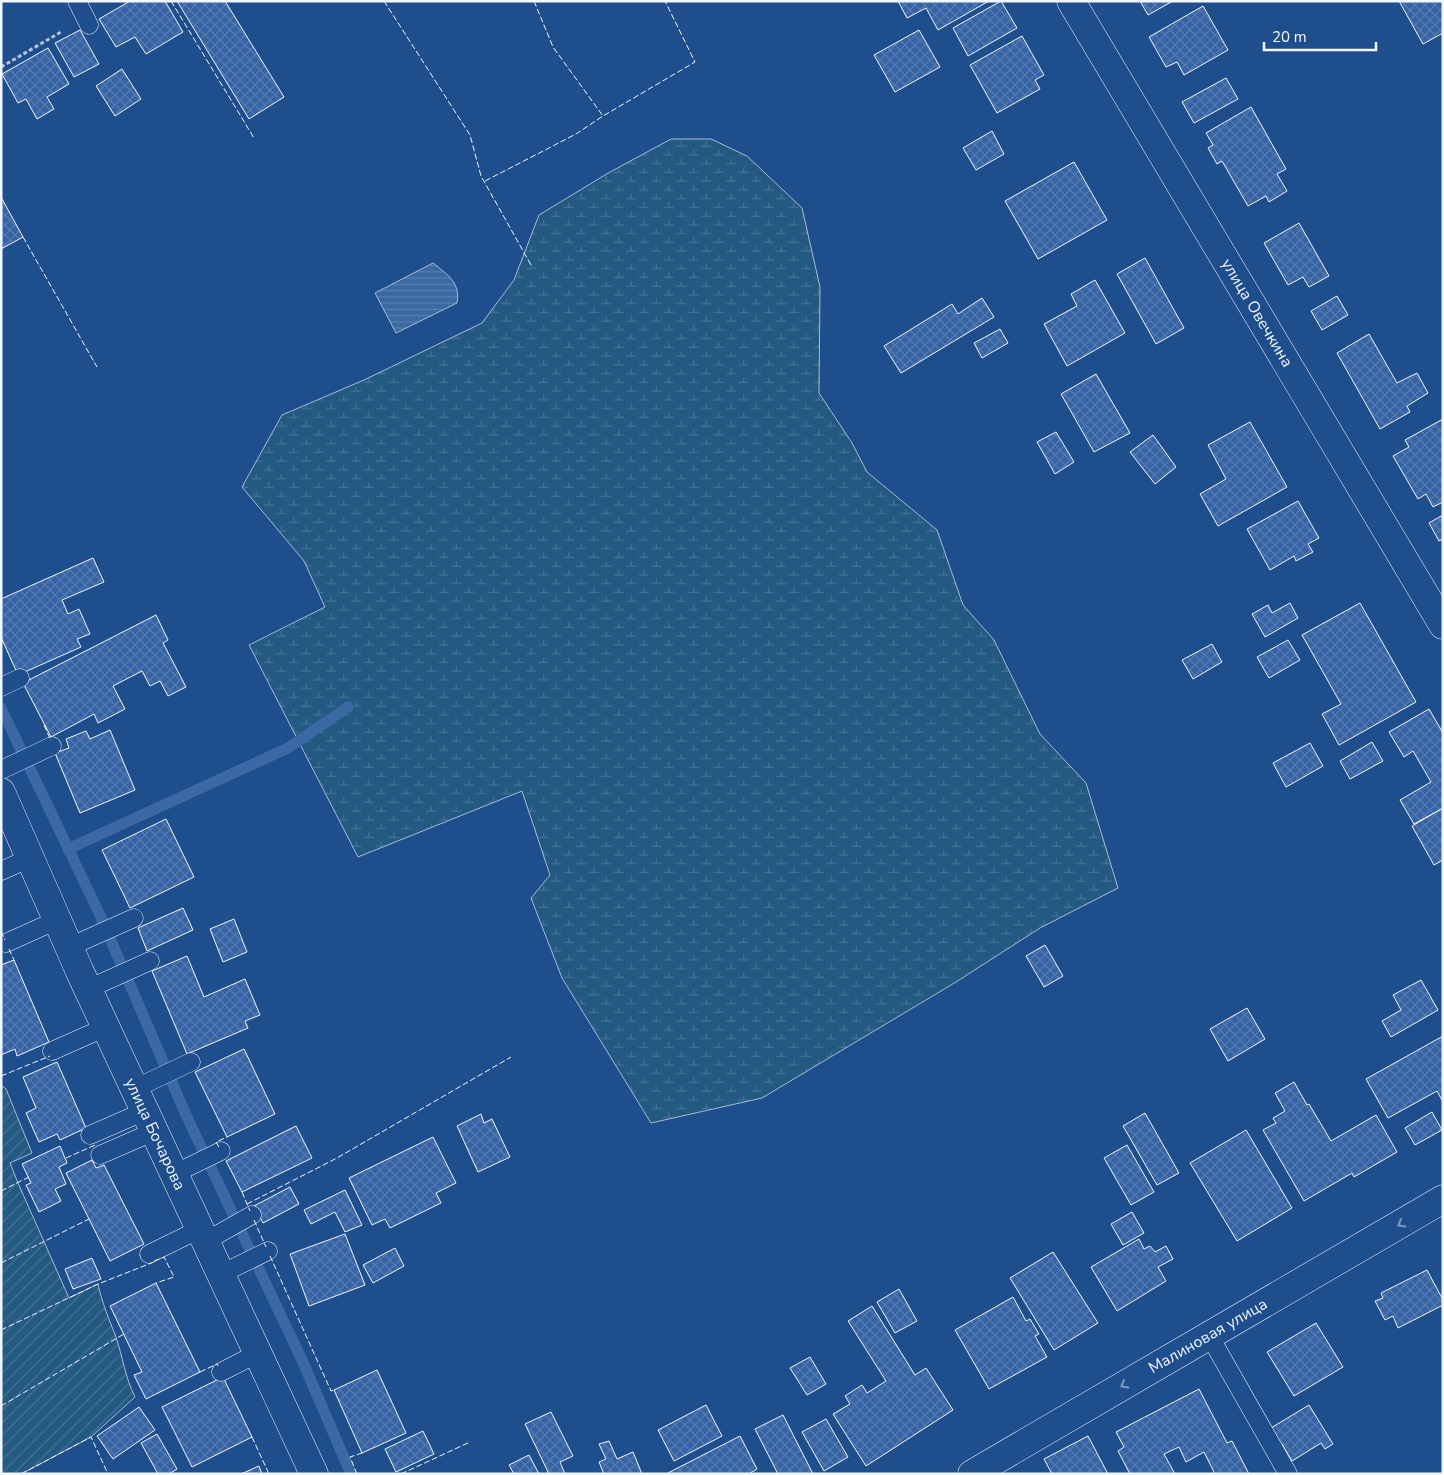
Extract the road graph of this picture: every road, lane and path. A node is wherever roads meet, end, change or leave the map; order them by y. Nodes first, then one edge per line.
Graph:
1 (77, 1) edge
2 (1072, 1) edge
3 (87, 22) joint
4 (1, 67) edge
5 (1443, 625) edge
6 (20, 678) dead end
7 (1, 687) edge
8 (52, 746) dead end
9 (1, 770) edge
10 (1, 792) edge
11 (30, 858) junction
12 (1, 871) edge
13 (134, 918) dead end
14 (57, 920) junction
15 (6, 943) dead end
16 (69, 947) junction
17 (150, 962) dead end
18 (88, 989) junction
19 (106, 1027) junction
20 (52, 1051) dead end
21 (191, 1062) dead end
22 (145, 1110) junction
23 (90, 1135) dead end
24 (220, 1151) dead end
25 (100, 1155) dead end
26 (174, 1174) junction
27 (1443, 1199) edge
28 (252, 1215) dead end
29 (203, 1235) junction
30 (268, 1251) dead end
31 (149, 1254) dead end
32 (221, 1274) junction
33 (1209, 1335) junction
34 (258, 1353) junction
35 (220, 1372) dead end
36 (314, 1474) edge
37 (972, 1474) edge
38 (1288, 1474) edge

1 - 3 lane
2 - 5 street, улица Овечкина
3 - 4 path
6 - 7 lane
8 - 9 lane
10 - 11 street, улица Бочарова
11 - 12 lane
11 - 14 street, улица Бочарова
13 - 16 lane
14 - 15 lane
14 - 16 street, улица Бочарова
16 - 18 street, улица Бочарова
17 - 18 lane
18 - 19 street, улица Бочарова
19 - 20 lane
19 - 22 street, улица Бочарова
21 - 22 lane
22 - 23 lane
22 - 25 lane
22 - 26 street, улица Бочарова
24 - 26 lane
26 - 29 street, улица Бочарова
27 -> 33 street, Малиновая улица
28 - 29 lane
29 - 31 lane
29 - 32 street, улица Бочарова
30 - 32 lane
32 - 34 street, улица Бочарова
33 -> 37 street, Малиновая улица
33 - 38 lane
34 - 35 lane
34 - 36 street, улица Бочарова

